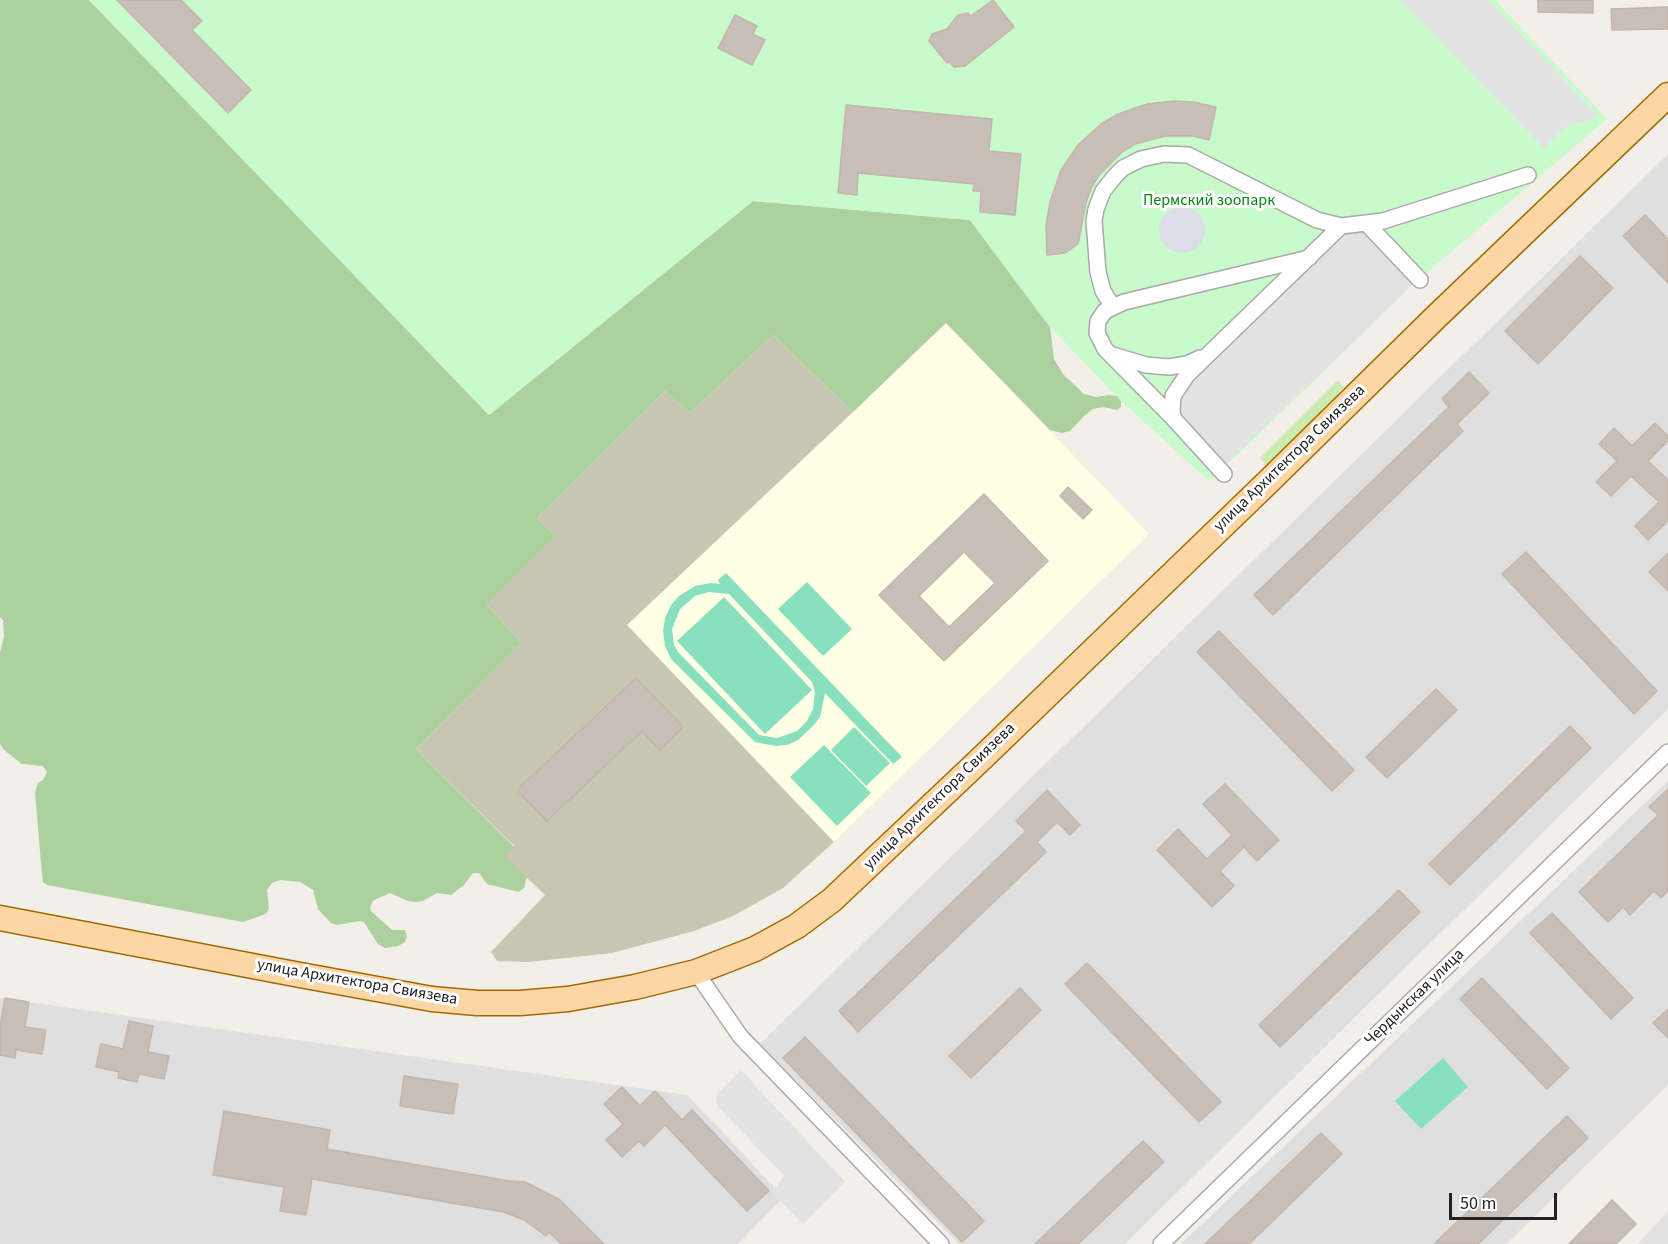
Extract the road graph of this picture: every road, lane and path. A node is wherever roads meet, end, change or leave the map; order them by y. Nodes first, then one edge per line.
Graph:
1 (1668, 95) edge
2 (1528, 175) dead end
3 (1367, 224) junction
4 (1341, 226) junction
5 (1309, 258) junction
6 (1420, 280) dead end
7 (1113, 307) junction
8 (1110, 353) junction
9 (1208, 354) junction
10 (1173, 418) junction
11 (1224, 474) dead end
12 (1668, 752) edge
13 (0, 918) edge
14 (696, 972) junction
15 (941, 1244) edge
16 (1161, 1244) edge

1 - 14 main road, улица Архитектора Свиязева
2 - 3 street
3 - 4 street
3 - 6 street
4 - 5 street
4 - 7 street
5 - 7 street
5 - 9 street
7 - 8 street
8 - 9 street
8 - 10 street
9 - 10 street
10 - 11 street
12 - 16 street, Чердынская улица
13 - 14 main road, улица Архитектора Свиязева
14 - 15 street

